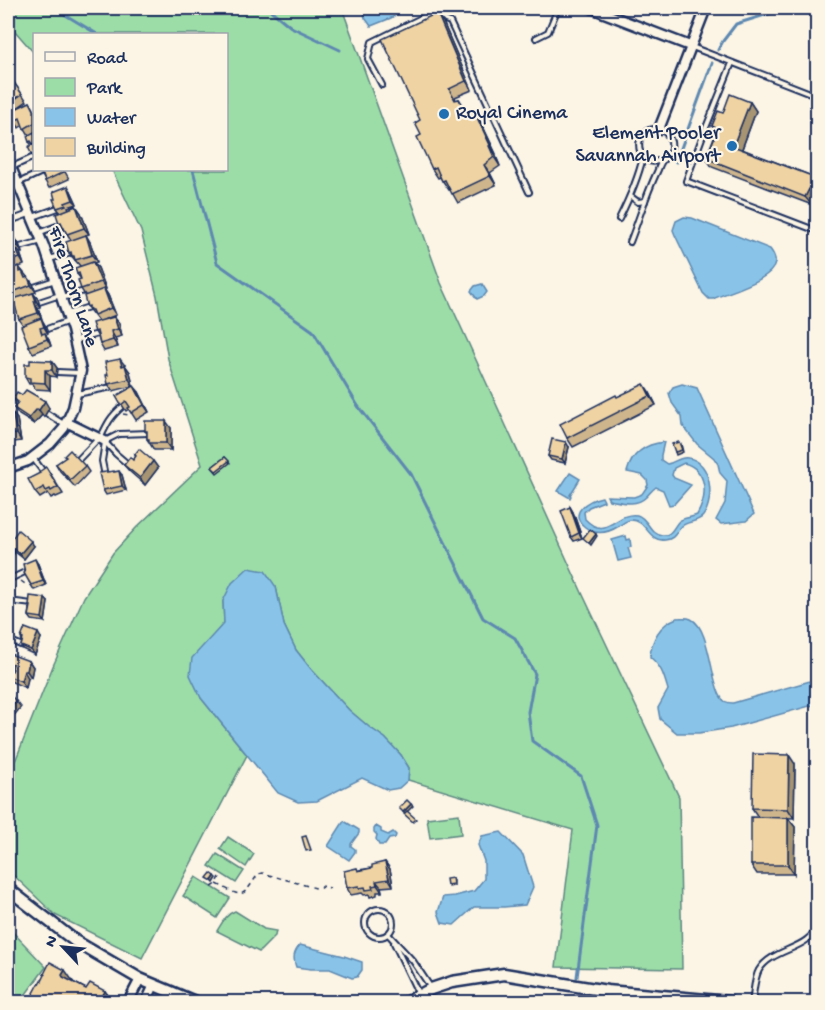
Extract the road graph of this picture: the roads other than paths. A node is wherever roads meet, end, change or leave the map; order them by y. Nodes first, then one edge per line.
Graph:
1 (558, 8) edge
2 (591, 8) edge
3 (706, 8) edge
4 (536, 38) dead end
5 (690, 46) junction
6 (732, 63) junction
7 (382, 85) dead end
8 (818, 96) edge
9 (16, 123) edge
10 (8, 128) edge
11 (659, 129) junction
12 (33, 157) edge
13 (643, 157) junction
14 (663, 160) junction
15 (9, 164) edge
16 (42, 172) edge
17 (18, 184) junction
18 (8, 190) edge
19 (529, 192) dead end
20 (630, 196) junction
21 (646, 200) junction
22 (58, 208) edge
23 (31, 216) junction
24 (619, 219) dead end
25 (10, 221) dead end
26 (62, 224) edge
27 (818, 229) edge
28 (40, 237) junction
29 (630, 242) dead end
30 (21, 247) dead end
31 (72, 253) edge
32 (49, 260) junction
33 (56, 280) junction
34 (34, 287) dead end
35 (84, 291) edge
36 (61, 297) junction
37 (39, 302) dead end
38 (89, 307) edge
39 (68, 318) junction
40 (47, 329) dead end
41 (98, 334) edge
42 (75, 340) junction
43 (57, 372) dead end
44 (81, 373) junction
45 (112, 387) edge
46 (76, 394) junction
47 (123, 406) edge
48 (46, 413) dead end
49 (66, 424) junction
50 (150, 433) edge
51 (101, 440) junction
52 (33, 457) junction
53 (78, 460) edge
54 (8, 468) edge
55 (132, 468) edge
56 (46, 476) edge
57 (106, 477) edge
58 (13, 550) edge
59 (8, 556) edge
60 (27, 571) edge
61 (8, 580) edge
62 (8, 588) edge
63 (8, 604) edge
64 (33, 604) edge
65 (8, 640) edge
66 (23, 646) edge
67 (8, 888) edge
68 (818, 923) edge
69 (388, 934) junction
70 (393, 940) junction
71 (140, 979) junction
72 (154, 985) junction
73 (431, 989) junction
74 (607, 991) junction
75 (419, 996) junction
76 (129, 1002) edge
77 (146, 1002) edge
78 (195, 1002) edge
79 (407, 1002) edge
80 (651, 1002) edge
81 (729, 1002) edge
82 (752, 1002) edge

1 - 4 lane
2 - 5 street
3 - 5 street
5 - 6 lane
5 - 11 street
6 - 8 lane
6 - 27 lane
7 - 19 lane
9 - 10 lane
11 - 13 lane
11 - 14 lane
12 - 15 lane
13 - 14 lane
13 - 20 lane
14 - 21 lane
15 - 17 street, Fire Thorn Lane
16 - 17 lane
17 - 18 lane
17 - 23 street, Fire Thorn Lane
20 - 21 lane
20 - 24 lane
21 - 29 lane
22 - 23 lane
23 - 25 lane
23 - 28 street, Fire Thorn Lane
26 - 28 lane
28 - 30 lane
28 - 32 street, Fire Thorn Lane
31 - 32 lane
32 - 33 street, Fire Thorn Lane
33 - 34 lane
33 - 36 street, Fire Thorn Lane
35 - 36 lane
36 - 37 lane
36 - 39 street, Fire Thorn Lane
38 - 39 lane
39 - 40 lane
39 - 42 street, Fire Thorn Lane
41 - 42 lane
42 - 44 street, Fire Thorn Lane
43 - 44 lane
44 - 46 street, Fire Thorn Lane
45 - 46 lane
46 - 49 street, Fire Thorn Lane
47 - 51 lane
48 - 49 lane
49 - 51 street
49 - 52 street, Fire Thorn Lane
50 - 51 lane
51 - 53 lane
51 - 55 lane
51 - 57 lane
52 - 54 street, Fire Thorn Lane
52 - 56 lane
58 - 59 lane
60 - 61 lane
62 - 63 street
63 - 64 lane
65 - 66 lane
67 - 71 street
68 - 82 lane
69 - 69 lane
69 - 70 lane
70 - 73 lane
70 - 75 lane
71 - 72 street
71 - 76 street
72 - 77 street
72 - 78 street
73 - 74 street
73 - 75 street
74 - 80 street
74 - 81 street
75 - 79 street

